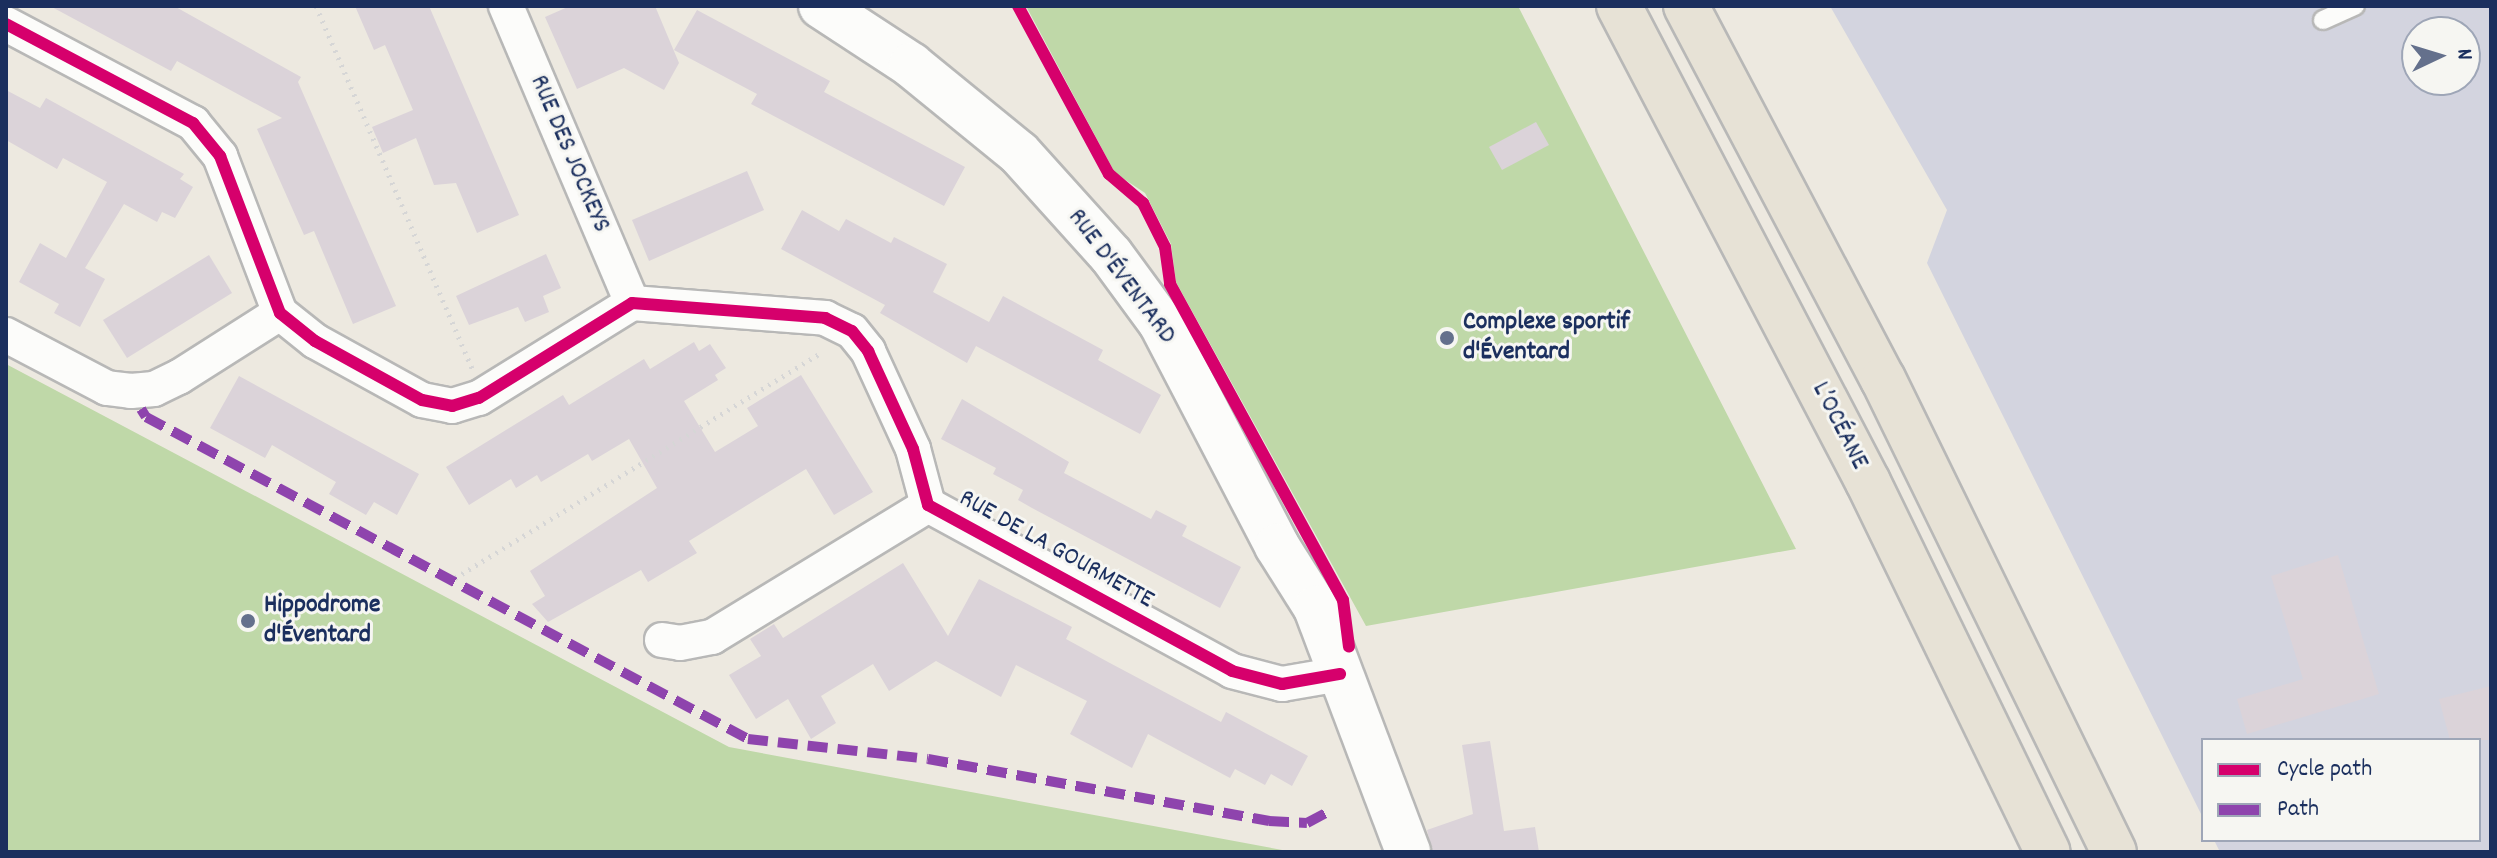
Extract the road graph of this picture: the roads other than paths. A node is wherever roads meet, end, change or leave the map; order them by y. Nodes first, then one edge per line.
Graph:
1 (506, 6) edge
2 (821, 6) edge
3 (1619, 6) edge
4 (1686, 6) edge
5 (2355, 6) edge
6 (2323, 20) dead end
7 (6, 24) edge
8 (632, 303) junction
9 (280, 313) junction
10 (6, 335) edge
11 (928, 505) junction
12 (662, 640) dead end
13 (1340, 674) junction
14 (1408, 852) edge
15 (2048, 852) edge
16 (2114, 852) edge

1 - 8 street, RUE DES JOCKEYS
2 - 13 street, RUE D'ÉVENTARD
3 - 15 highway, L’OCÉANE
4 - 16 highway
5 - 6 lane
7 - 9 street
8 - 9 street
8 - 11 street, RUE DE LA GOURMETTE
9 - 10 street
11 - 12 street
11 - 13 street, RUE DE LA GOURMETTE
13 - 14 street, RUE D'ÉVENTARD

